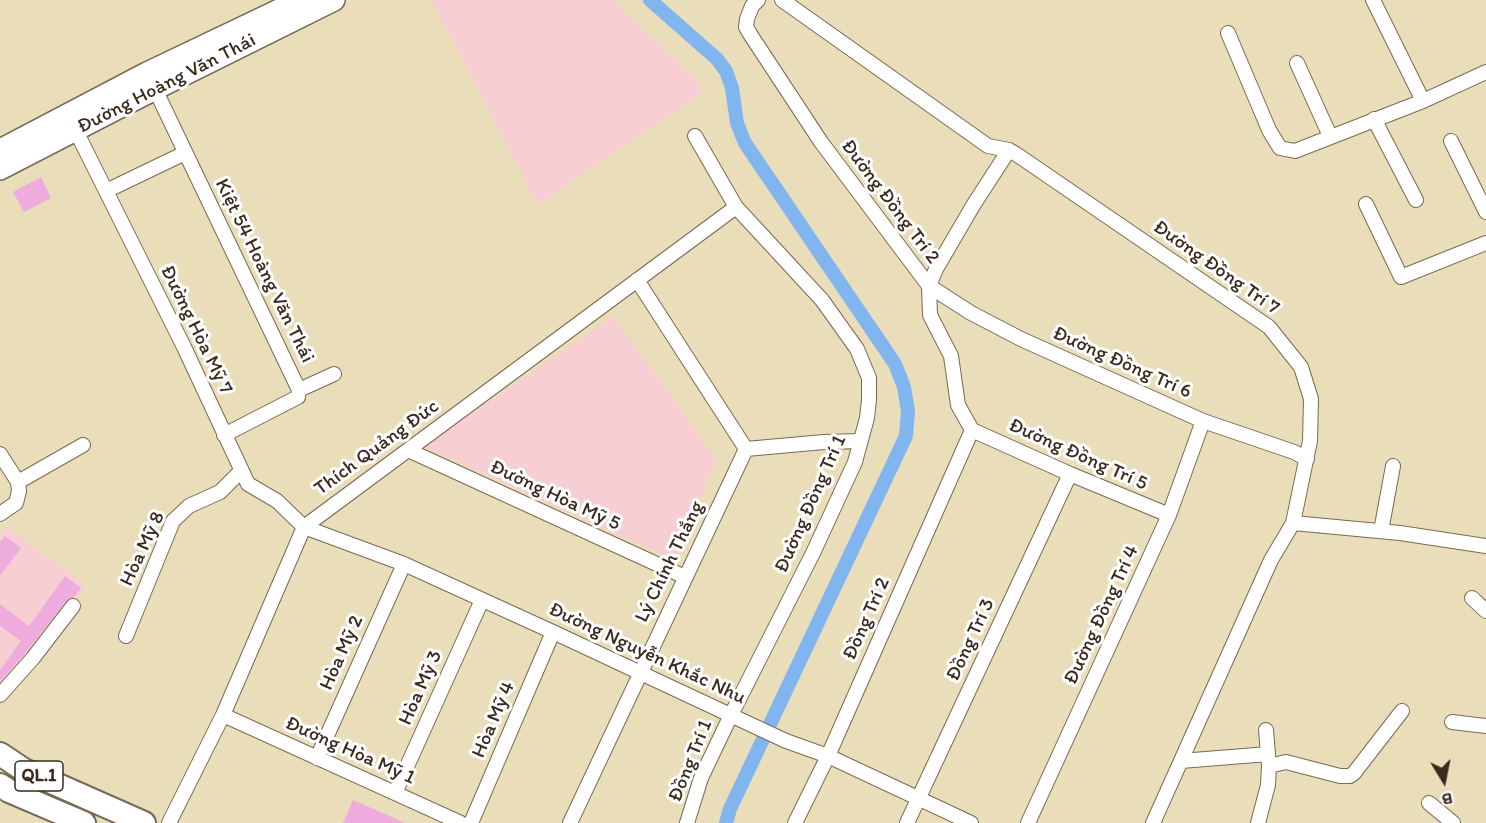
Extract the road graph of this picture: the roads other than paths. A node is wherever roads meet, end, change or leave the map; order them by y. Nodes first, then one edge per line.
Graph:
1 (300, 0) edge
2 (334, 0) edge
3 (758, 0) edge
4 (782, 0) edge
5 (1373, 0) edge
6 (1228, 33) dead end
7 (1297, 63) dead end
8 (1486, 72) edge
9 (155, 89) junction
10 (1423, 101) junction
11 (1374, 119) junction
12 (76, 131) junction
13 (695, 136) dead end
14 (1330, 136) junction
15 (1451, 141) dead end
16 (0, 150) edge
17 (1009, 150) junction
18 (185, 153) junction
19 (0, 169) edge
20 (106, 191) junction
21 (1416, 200) dead end
22 (1366, 204) dead end
23 (736, 207) junction
24 (1486, 212) edge
25 (1486, 243) edge
26 (637, 280) junction
27 (929, 286) junction
28 (334, 374) dead end
29 (299, 390) junction
30 (1203, 421) junction
31 (972, 430) junction
32 (224, 435) junction
33 (860, 441) junction
34 (83, 445) dead end
35 (746, 449) junction
36 (408, 450) junction
37 (0, 454) edge
38 (1307, 459) junction
39 (1393, 466) dead end
40 (241, 471) junction
41 (1070, 474) junction
42 (18, 482) junction
43 (0, 514) edge
44 (1169, 515) junction
45 (1293, 523) junction
46 (303, 527) junction
47 (1381, 531) junction
48 (1486, 546) edge
49 (404, 564) junction
50 (685, 577) junction
51 (1472, 598) dead end
52 (482, 600) junction
53 (73, 606) dead end
54 (1486, 611) edge
55 (553, 632) junction
56 (126, 636) dead end
57 (640, 672) junction
58 (0, 695) edge
59 (1402, 711) dead end
60 (223, 715) junction
61 (737, 718) junction
62 (1452, 723) dead end
63 (1486, 726) edge
64 (1266, 730) dead end
65 (0, 754) edge
66 (828, 756) junction
67 (317, 758) junction
68 (1268, 760) junction
69 (1181, 761) junction
70 (0, 785) edge
71 (394, 793) junction
72 (918, 798) junction
73 (1429, 803) dead end
74 (84, 823) edge
75 (144, 823) edge
76 (169, 823) edge
77 (461, 823) edge
78 (471, 823) edge
79 (570, 823) edge
80 (687, 823) edge
81 (795, 823) edge
82 (907, 823) edge
83 (971, 823) edge
84 (1028, 823) edge
85 (1154, 823) edge
86 (1258, 823) edge
87 (1453, 823) edge

1 - 16 main road, Đường Hoàng Văn Thái
2 - 9 main road, Đường Hoàng Văn Thái
3 - 27 street, Đường Đồng Trí 2
4 - 17 street, Đường Đồng Trí 7
5 - 10 street
6 - 14 street
7 - 14 street
8 - 10 street
9 - 12 main road, Đường Hoàng Văn Thái
9 - 18 street, Kiệt 54 Hoàng Văn Thái
10 - 11 street
11 - 14 street
11 - 21 street
12 - 19 main road, Đường Hoàng Văn Thái
12 - 20 street, Đường Hòa Mỹ 7
13 - 23 street, Đường Đồng Trí 1
15 - 24 street
17 - 27 street
17 - 38 street, Đường Đồng Trí 7
18 - 20 street
18 - 29 street, Kiệt 54 Hoàng Văn Thái
20 - 32 street, Đường Hòa Mỹ 7
22 - 25 street
23 - 26 street, Thích Quảng Đức
23 - 33 street, Đường Đồng Trí 1
26 - 35 street
26 - 36 street, Thích Quảng Đức
27 - 30 street, Đường Đồng Trí 6
27 - 31 street, Đường Đồng Trí 2
28 - 29 street
29 - 32 street, Kiệt 54 Hoàng Văn Thái
30 - 38 street, Đường Đồng Trí 6
30 - 44 street, Đường Đồng Trí 4
31 - 41 street, Đường Đồng Trí 5
31 - 66 street, Đồng Trí 2
32 - 40 street, Đường Hòa Mỹ 7
33 - 35 street
33 - 61 street, Đường Đồng Trí 1
34 - 42 street
35 - 50 street, Lý Chính Thắng
36 - 46 street, Thích Quảng Đức
36 - 50 street, Đường Hòa Mỹ 5
37 - 42 street
38 - 45 street, Đường Đồng Trí 7
39 - 47 street
40 - 46 street, Đường Hòa Mỹ 7
40 - 56 street, Hòa Mỹ 8
41 - 44 street, Đường Đồng Trí 5
41 - 72 street, Đồng Trí 3
42 - 43 street
44 - 84 street, Đường Đồng Trí 4
45 - 47 street
45 - 69 street, Đường Đồng Trí 7
46 - 49 street, Đường Nguyễn Khắc Nhu
46 - 60 street
47 - 48 street
49 - 52 street, Đường Nguyễn Khắc Nhu
49 - 67 street, Hòa Mỹ 2
50 - 57 street, Lý Chính Thắng
51 - 54 street
52 - 55 street, Đường Nguyễn Khắc Nhu
52 - 71 street, Hòa Mỹ 3
53 - 58 street
55 - 57 street, Đường Nguyễn Khắc Nhu
55 - 78 street, Hòa Mỹ 4
57 - 61 street, Đường Nguyễn Khắc Nhu
57 - 79 street, Lý Chính Thắng
59 - 68 street
60 - 67 street, Đường Hòa Mỹ 1
60 - 76 street
61 - 66 street, Đường Nguyễn Khắc Nhu
61 - 80 street, Đồng Trí 1
62 - 63 street
64 - 68 street
65 - 75 highway, QL.1
66 - 72 street, Đường Nguyễn Khắc Nhu
66 - 81 street, Đồng Trí 2
67 - 71 street, Đường Hòa Mỹ 1
68 - 69 street
68 - 86 street
69 - 85 street, Đường Đồng Trí 7
70 - 74 highway, QL.1
71 - 77 street, Đường Hòa Mỹ 1
72 - 82 street, Đồng Trí 3
72 - 83 street, Đường Nguyễn Khắc Nhu
73 - 87 street

